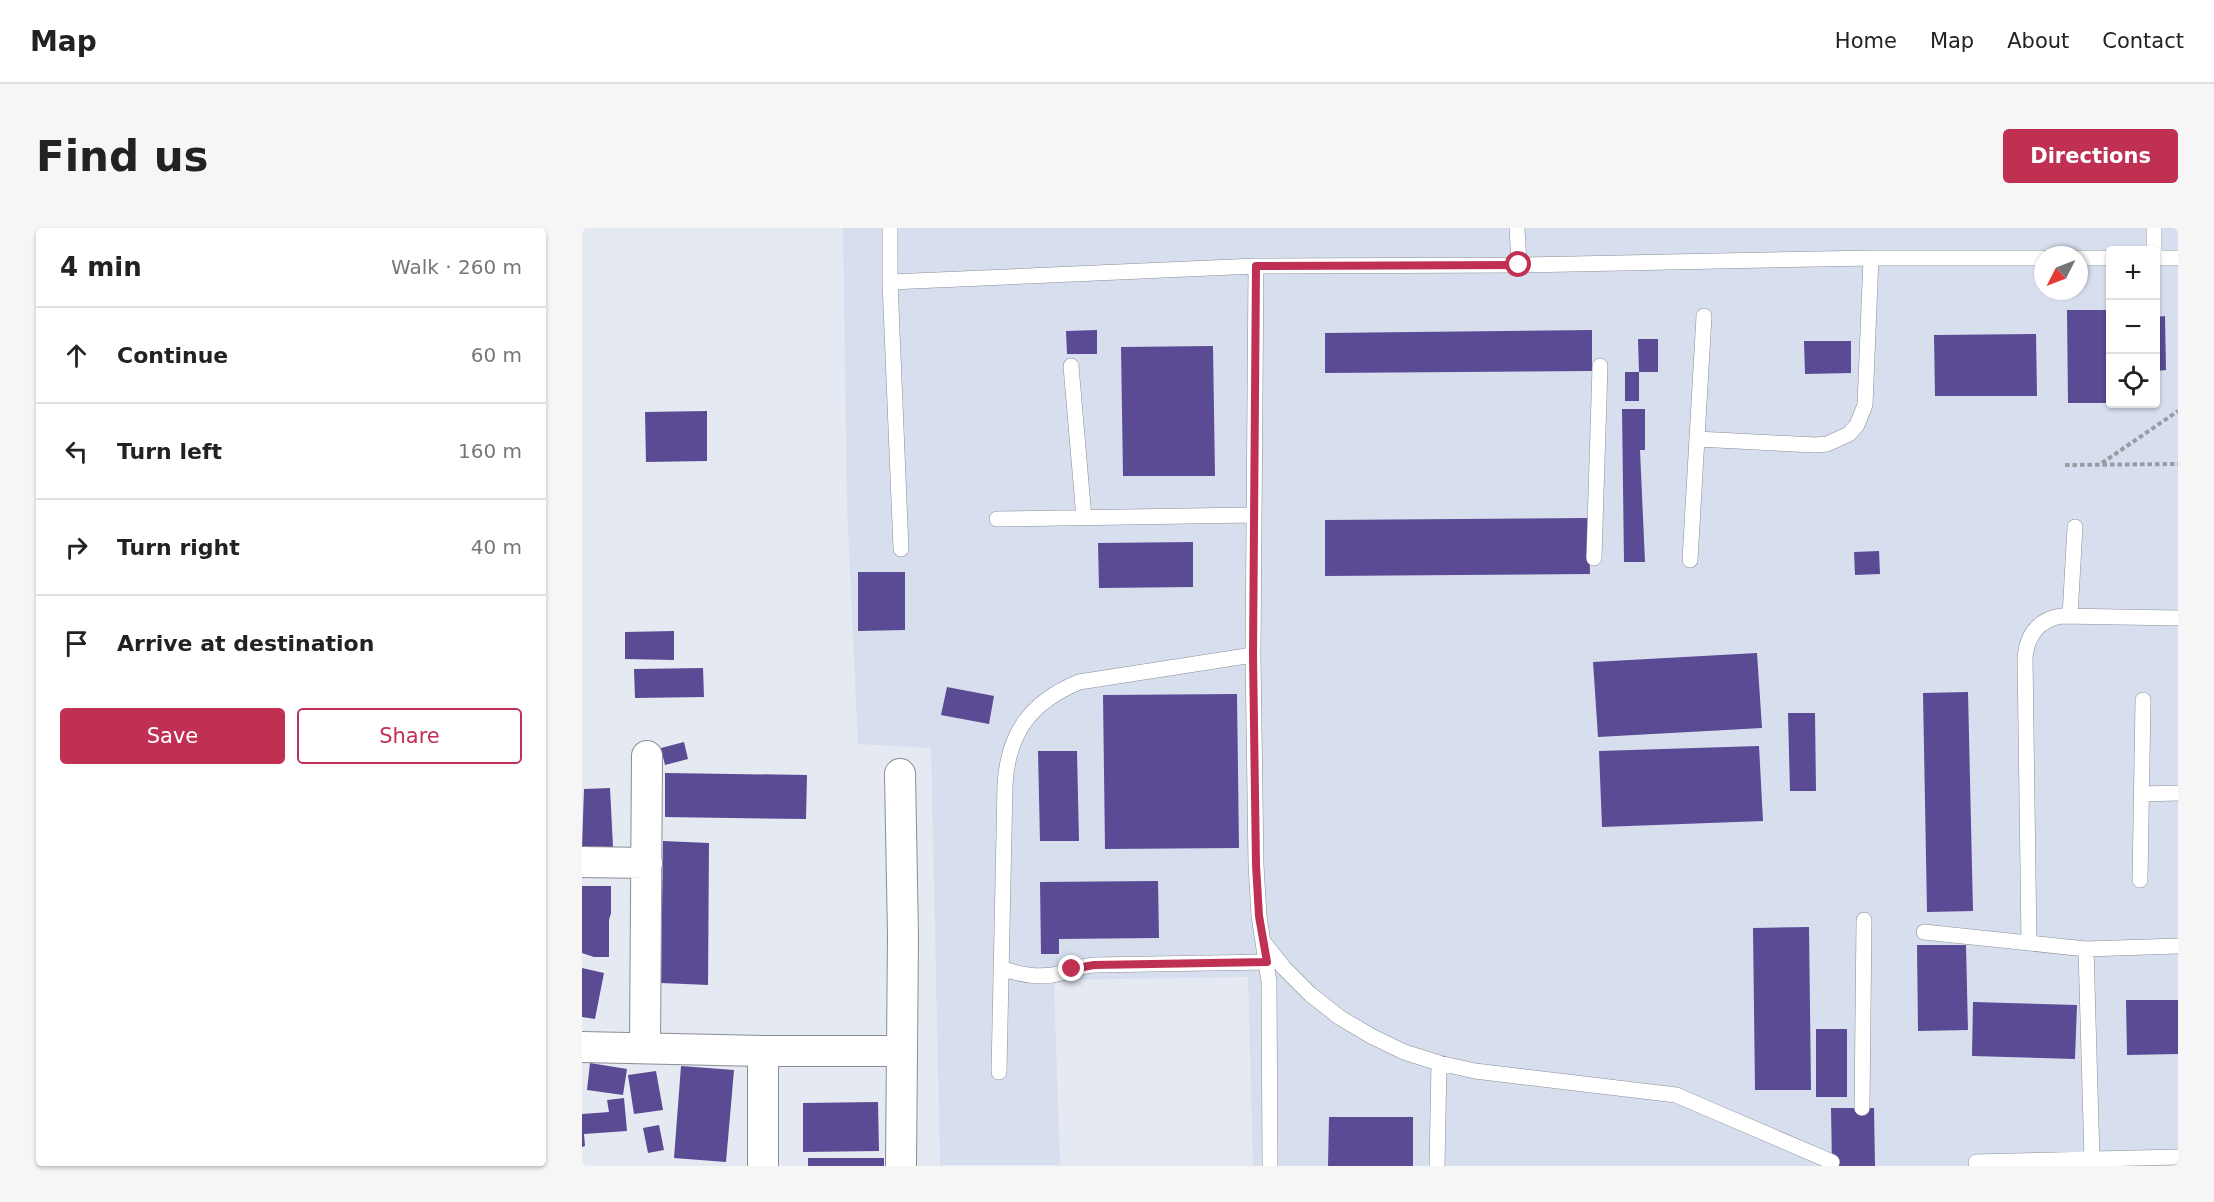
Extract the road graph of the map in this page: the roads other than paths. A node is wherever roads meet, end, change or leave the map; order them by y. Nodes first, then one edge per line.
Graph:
1 (890, 228) edge
2 (1517, 228) edge
3 (2154, 228) edge
4 (2154, 246) edge
5 (1871, 258) junction
6 (2034, 258) edge
7 (2088, 258) edge
8 (2106, 258) edge
9 (2160, 258) edge
10 (2178, 258) edge
11 (1519, 265) junction
12 (1256, 266) junction
13 (890, 282) junction
14 (1704, 316) dead end
15 (1071, 366) dead end
16 (1600, 366) dead end
17 (1697, 439) junction
18 (1253, 515) junction
19 (1084, 518) junction
20 (997, 519) dead end
21 (2075, 527) dead end
22 (901, 549) dead end
23 (1594, 558) dead end
24 (1690, 560) dead end
25 (2070, 616) junction
26 (2178, 618) edge
27 (1253, 655) junction
28 (2143, 700) dead end
29 (647, 756) dead end
30 (900, 774) dead end
31 (2142, 794) junction
32 (2178, 794) edge
33 (582, 862) edge
34 (647, 862) junction
35 (2140, 880) dead end
36 (1864, 920) dead end
37 (1924, 932) dead end
38 (1264, 941) junction
39 (2029, 943) junction
40 (2178, 946) edge
41 (2086, 949) junction
42 (1267, 962) junction
43 (1001, 968) junction
44 (582, 1047) edge
45 (645, 1048) junction
46 (763, 1051) junction
47 (902, 1052) junction
48 (1439, 1064) junction
49 (999, 1072) dead end
50 (1862, 1108) dead end
51 (2178, 1157) edge
52 (2092, 1159) junction
53 (1832, 1162) dead end
54 (1976, 1162) dead end
55 (763, 1166) edge
56 (901, 1166) edge
57 (1270, 1166) edge
58 (1437, 1166) edge

1 - 13 lane
2 - 11 lane
3 - 4 lane
5 - 6 lane
5 - 11 lane
5 - 17 lane
7 - 8 lane
9 - 10 lane
11 - 12 lane
12 - 13 lane
12 - 18 lane
13 - 22 lane
14 - 17 lane
15 - 19 lane
16 - 23 lane
17 - 24 lane
18 - 19 lane
18 - 27 lane
19 - 20 lane
21 - 25 lane
25 - 26 lane
25 - 39 lane
27 - 38 lane
27 - 43 lane
28 - 31 lane
29 - 34 street
30 - 47 street
31 - 32 lane
31 - 35 lane
33 - 34 street
34 - 45 street
36 - 50 lane
37 - 39 lane
38 - 42 lane
38 - 48 lane
39 - 41 lane
40 - 41 lane
41 - 52 lane
42 - 43 lane
42 - 57 lane
43 - 49 lane
44 - 45 street
45 - 46 street
46 - 47 street
46 - 55 street
47 - 56 street
48 - 53 lane
48 - 58 lane
51 - 52 lane
52 - 54 lane

